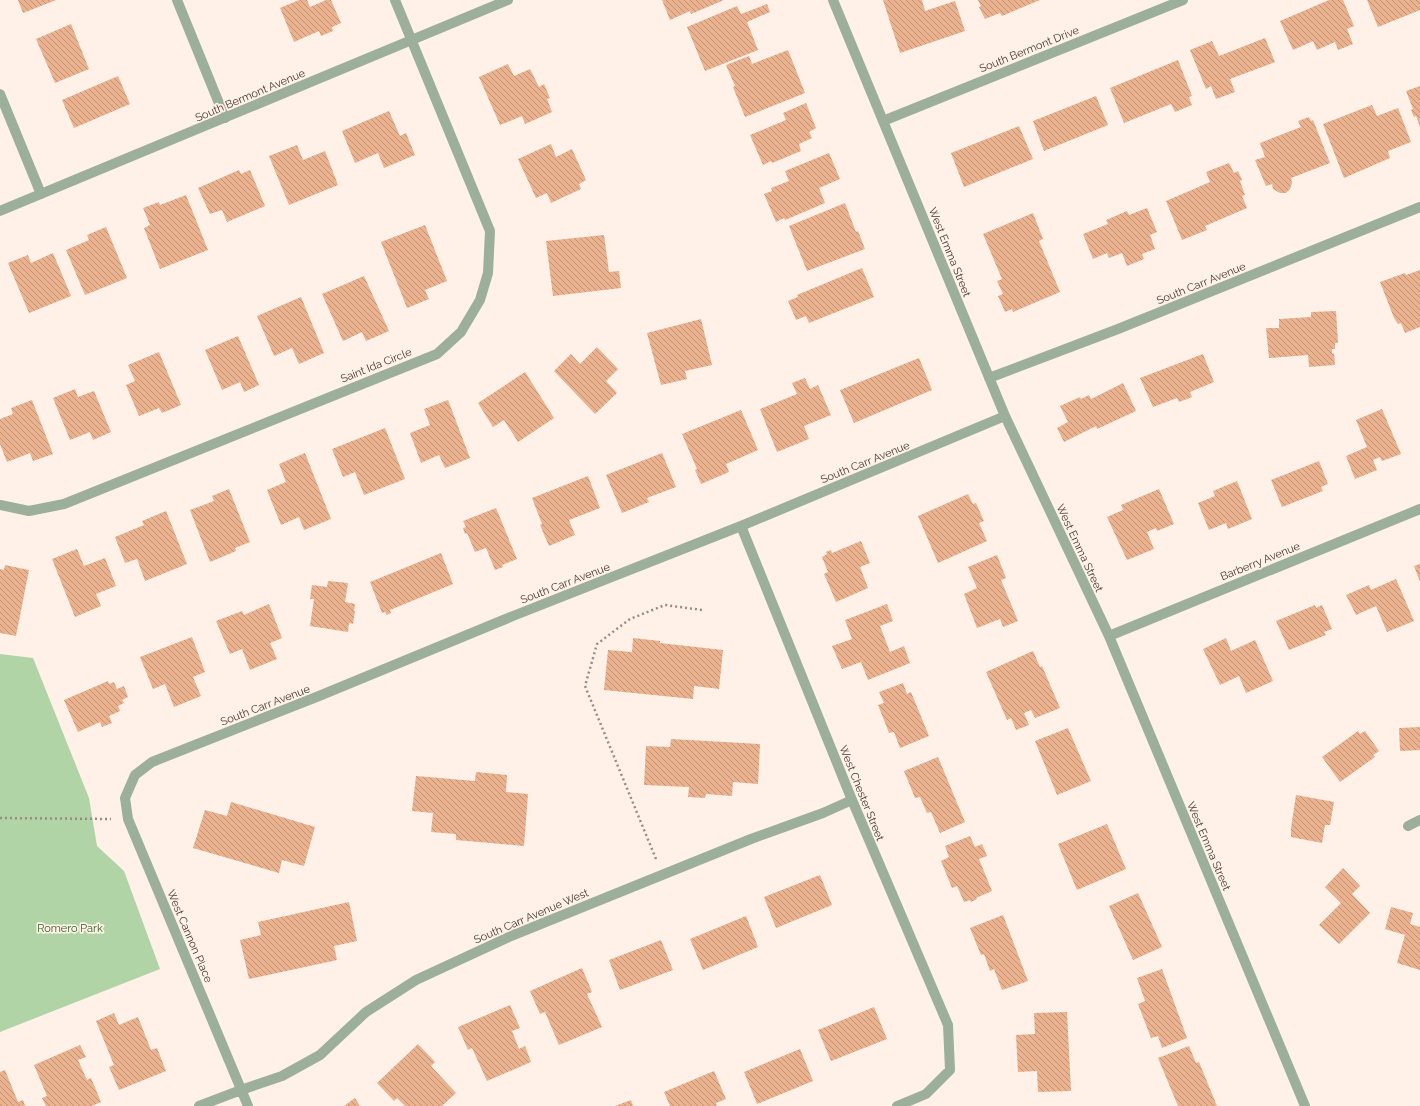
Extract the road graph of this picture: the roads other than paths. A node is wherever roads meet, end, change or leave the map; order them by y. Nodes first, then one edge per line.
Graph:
1 (178, 0) edge
2 (395, 0) edge
3 (508, 0) edge
4 (834, 0) edge
5 (1183, 0) edge
6 (410, 40) junction
7 (0, 94) edge
8 (225, 118) junction
9 (883, 121) junction
10 (41, 194) junction
11 (1420, 207) edge
12 (0, 211) edge
13 (989, 378) junction
14 (1005, 416) junction
15 (0, 505) edge
16 (1420, 509) edge
17 (741, 526) junction
18 (1109, 636) junction
19 (135, 774) joint
20 (852, 800) junction
21 (1420, 820) edge
22 (1408, 826) dead end
23 (241, 1090) junction
24 (199, 1106) edge
25 (248, 1106) edge
26 (897, 1106) edge
27 (1305, 1106) edge

1 - 8 street
2 - 6 street
3 - 6 street, South Bermont Avenue
4 - 9 street, West Emma Street
5 - 9 street, South Bermont Drive
6 - 8 street, South Bermont Avenue
6 - 15 street, Saint Ida Circle
7 - 10 street
8 - 10 street, South Bermont Avenue
9 - 13 street, West Emma Street
10 - 12 street, South Bermont Avenue
11 - 13 street, South Carr Avenue
13 - 14 street, West Emma Street
14 - 17 street, South Carr Avenue
14 - 18 street, West Emma Street
16 - 18 street, Barberry Avenue
17 - 19 street, South Carr Avenue
17 - 20 street, West Chester Street
18 - 27 street, West Emma Street
19 - 23 street, West Cannon Place
20 - 23 street, South Carr Avenue West
20 - 26 street, West Chester Street
21 - 22 street
23 - 24 street
23 - 25 street, West Cannon Place

